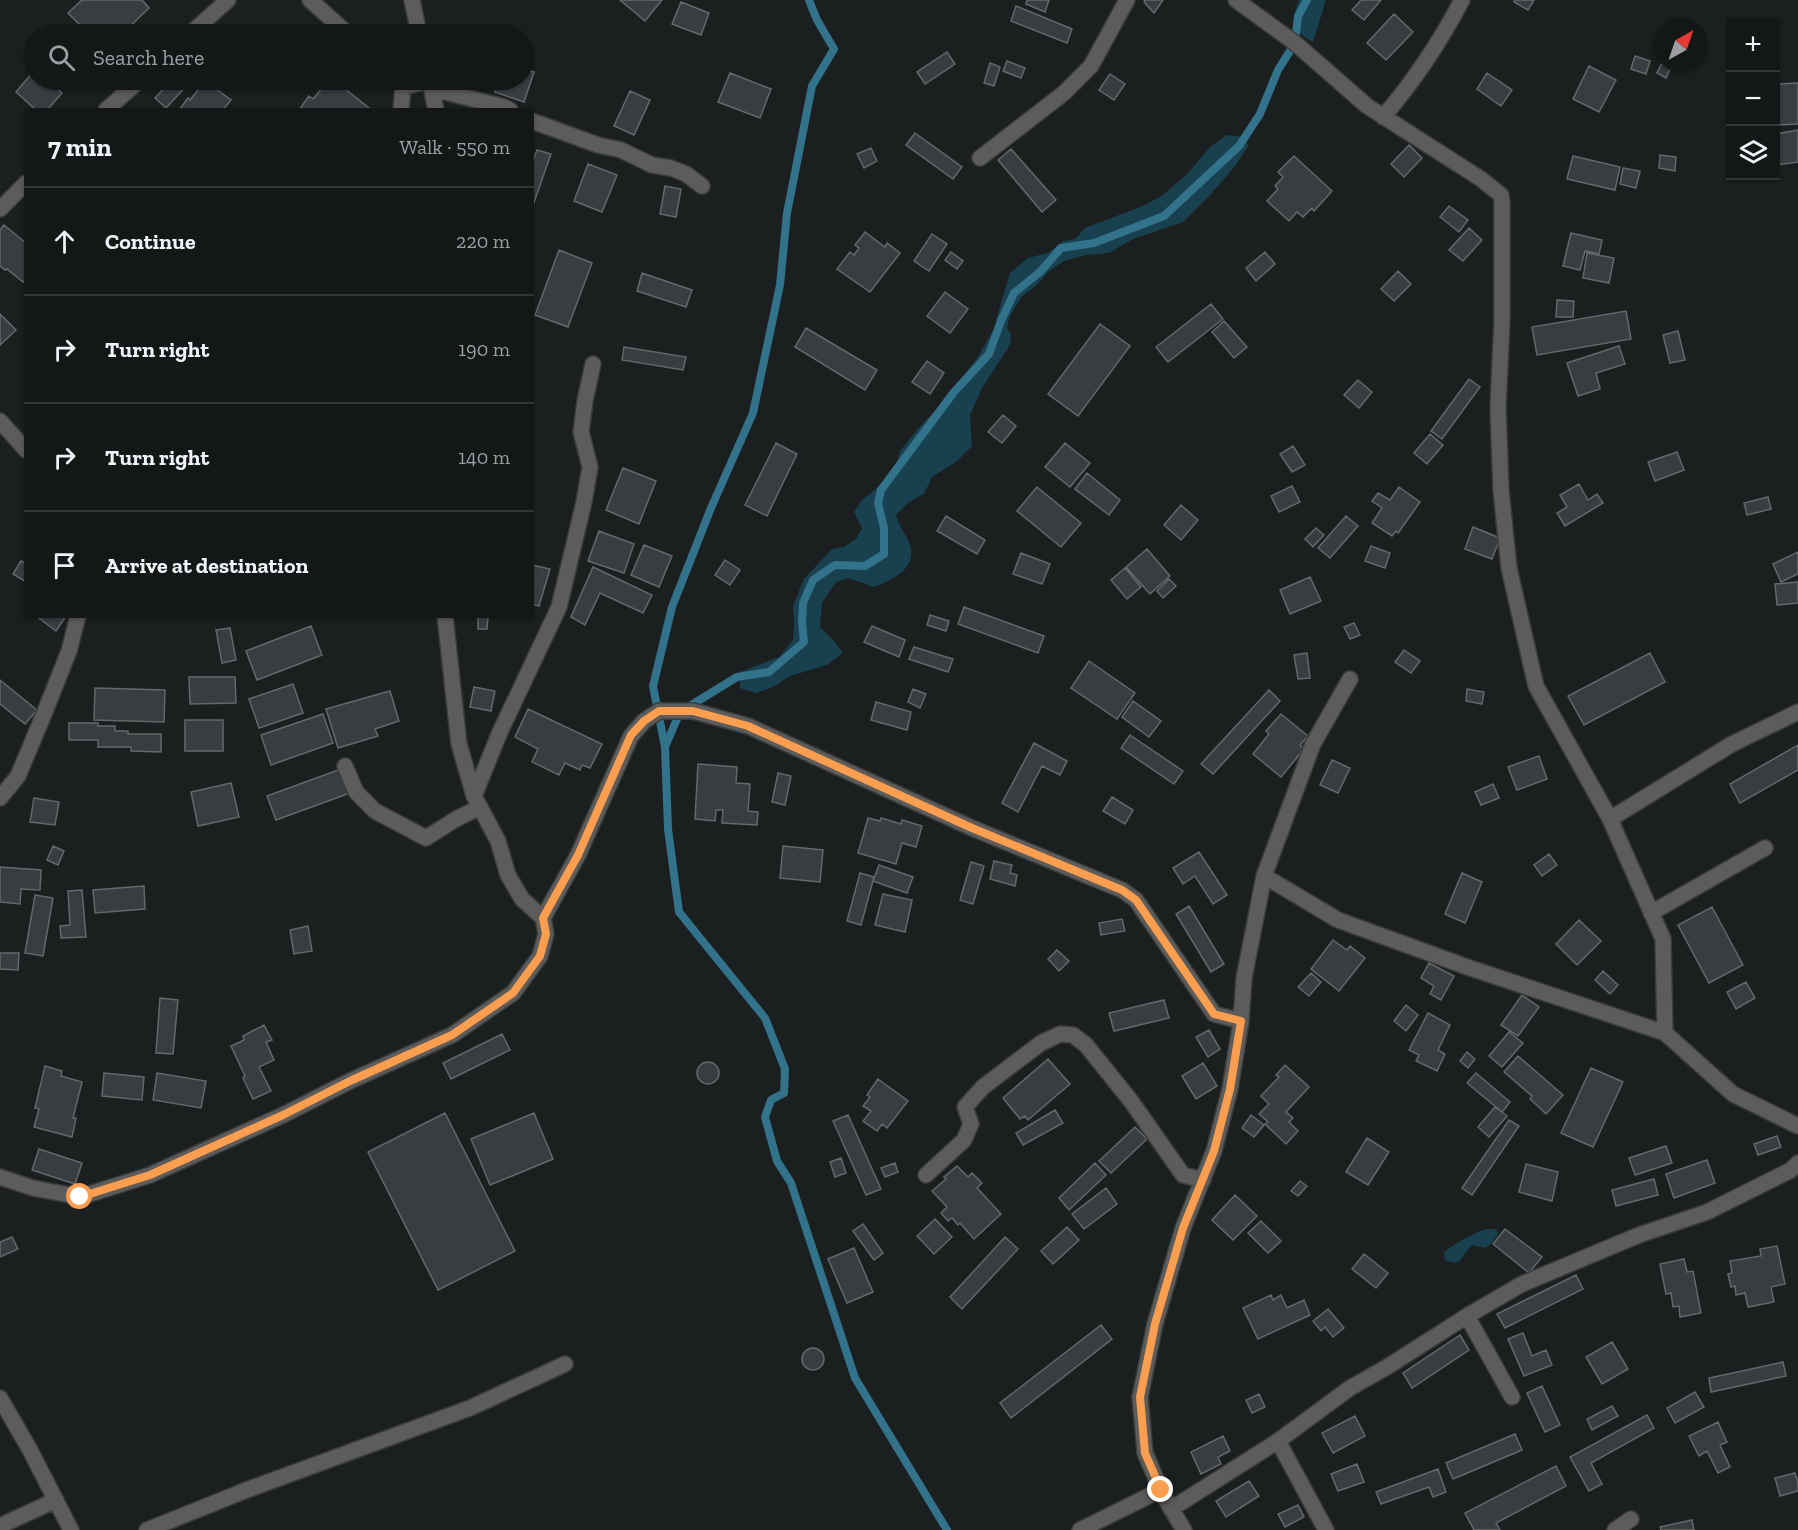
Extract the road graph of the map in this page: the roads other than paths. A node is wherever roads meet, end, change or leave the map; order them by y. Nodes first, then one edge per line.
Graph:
1 (228, 0) edge
2 (310, 0) edge
3 (412, 0) edge
4 (1127, 0) edge
5 (1236, 0) edge
6 (1462, 0) edge
7 (201, 24) edge
8 (337, 24) edge
9 (417, 24) edge
10 (129, 90) edge
11 (400, 90) edge
12 (431, 90) edge
13 (440, 90) edge
14 (108, 108) edge
15 (401, 108) edge
16 (436, 108) edge
17 (507, 108) edge
18 (1383, 117) junction
19 (534, 122) edge
20 (980, 158) dead end
21 (24, 185) edge
22 (702, 186) dead end
23 (0, 209) edge
24 (593, 364) dead end
25 (0, 421) edge
26 (24, 448) edge
27 (77, 618) edge
28 (445, 618) edge
29 (1350, 679) dead end
30 (1798, 712) edge
31 (345, 766) dead end
32 (0, 798) edge
33 (477, 802) junction
34 (1610, 819) junction
35 (1766, 848) dead end
36 (1264, 876) junction
37 (1651, 913) junction
38 (543, 918) junction
39 (1241, 1021) junction
40 (1665, 1033) junction
41 (1798, 1126) edge
42 (1798, 1163) edge
43 (926, 1175) dead end
44 (0, 1177) edge
45 (1203, 1179) junction
46 (1467, 1316) junction
47 (565, 1364) dead end
48 (1512, 1397) dead end
49 (0, 1398) edge
50 (1278, 1441) junction
51 (1161, 1490) junction
52 (56, 1500) junction
53 (1171, 1509) junction
54 (1632, 1519) dead end
55 (0, 1526) edge
56 (71, 1530) edge
57 (147, 1530) edge
58 (1080, 1530) edge
59 (1184, 1530) edge
60 (1326, 1530) edge
61 (1615, 1530) edge

1 - 7 street
2 - 8 street
3 - 9 street
4 - 20 street
5 - 18 street
6 - 18 street
10 - 14 street
11 - 15 street
12 - 16 street
13 - 17 street
18 - 34 street
19 - 22 street
21 - 23 street
24 - 33 street
25 - 26 street
27 - 32 street
28 - 33 street
29 - 36 street
30 - 34 street
31 - 33 street
33 - 38 street
34 - 37 street
35 - 37 street
36 - 39 street
36 - 40 street
37 - 40 street
38 - 39 street
38 - 44 street
39 - 45 street
40 - 41 street
42 - 46 street
43 - 45 street
45 - 51 street
46 - 48 street
46 - 50 street
47 - 57 street
49 - 52 street
50 - 53 street
50 - 60 street
51 - 53 street
51 - 58 street
52 - 55 street
52 - 56 street
53 - 59 street
54 - 61 street

